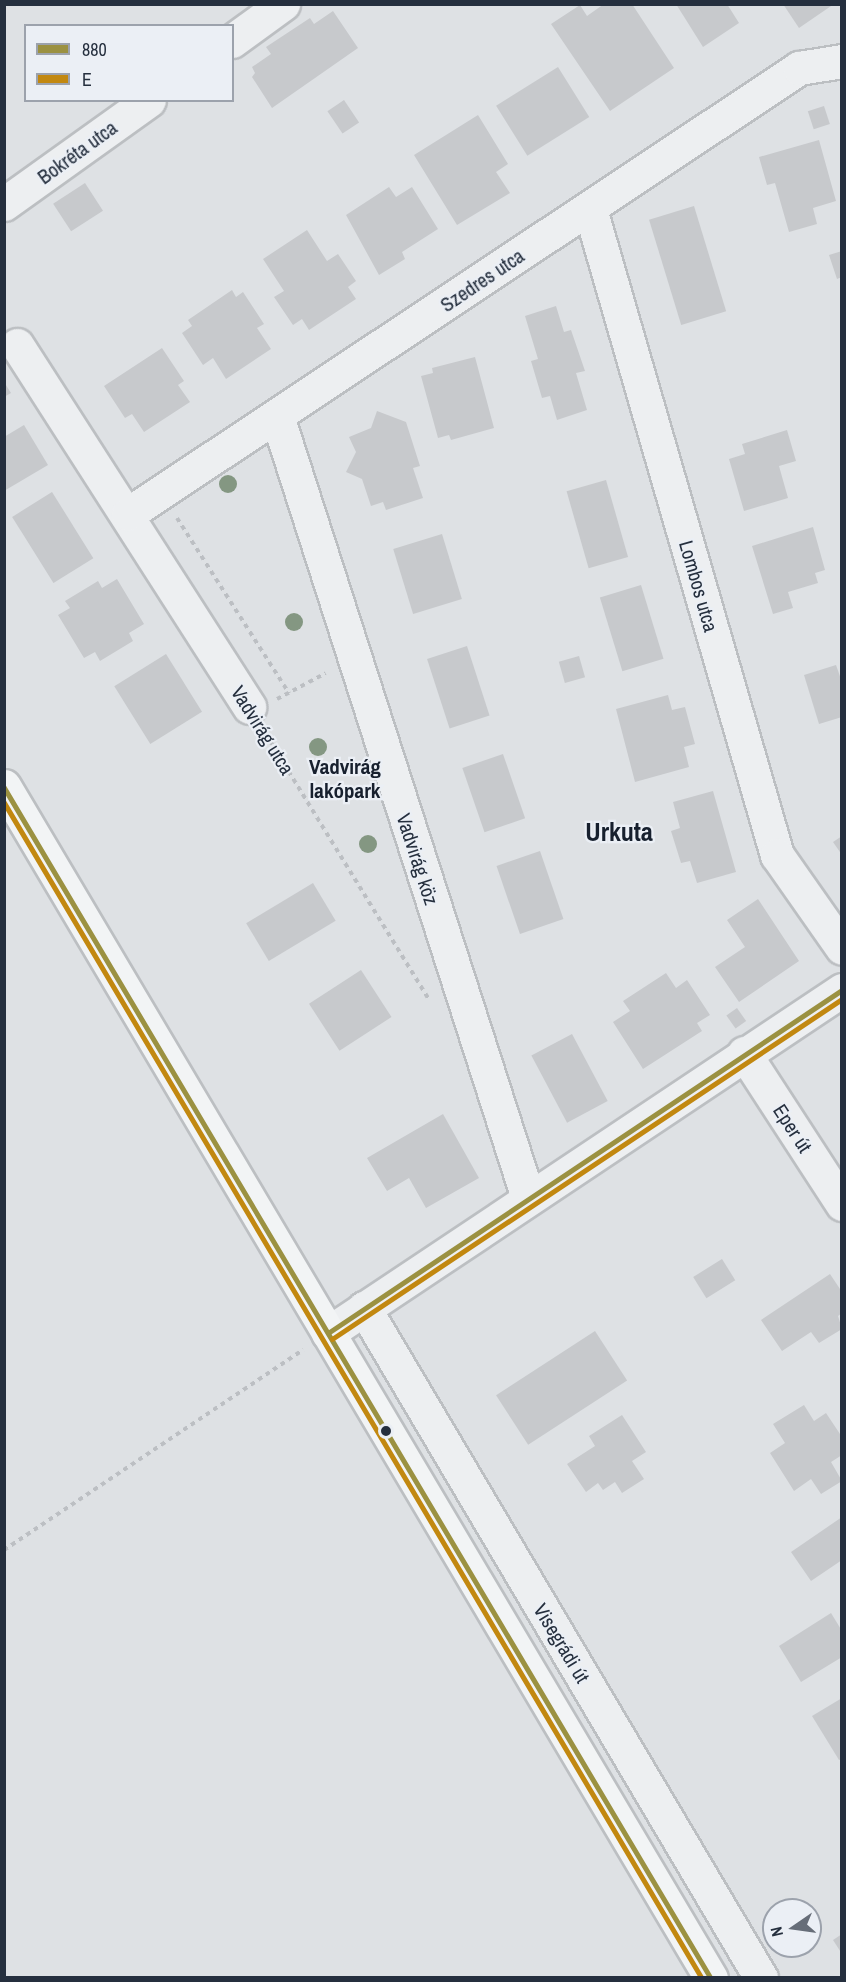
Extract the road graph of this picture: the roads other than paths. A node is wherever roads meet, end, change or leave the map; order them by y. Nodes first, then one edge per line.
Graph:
1 (283, 4) edge
2 (234, 40) edge
3 (842, 61) edge
4 (146, 102) edge
5 (4, 204) edge
6 (590, 209) junction
7 (17, 345) dead end
8 (277, 416) junction
9 (128, 514) junction
10 (249, 707) road end
11 (4, 786) edge
12 (842, 948) edge
13 (842, 990) edge
14 (744, 1053) junction
15 (528, 1198) junction
16 (842, 1204) edge
17 (364, 1308) junction
18 (327, 1333) junction
19 (711, 1977) edge
20 (761, 1977) edge

1 - 2 street
3 - 6 street, Szedres utca
4 - 5 street, Bokréta utca
6 - 8 street, Szedres utca
6 - 12 street, Lombos utca
7 - 9 street, Vadvirág utca
8 - 9 street, Szedres utca
8 - 15 street, Vadvirág köz
9 - 10 street, Vadvirág utca
11 - 18 main road
13 - 14 street
14 - 15 street
14 - 16 street, Eper út
15 - 17 street
17 - 18 street
17 - 20 street, Visegrádi út
18 - 19 main road

